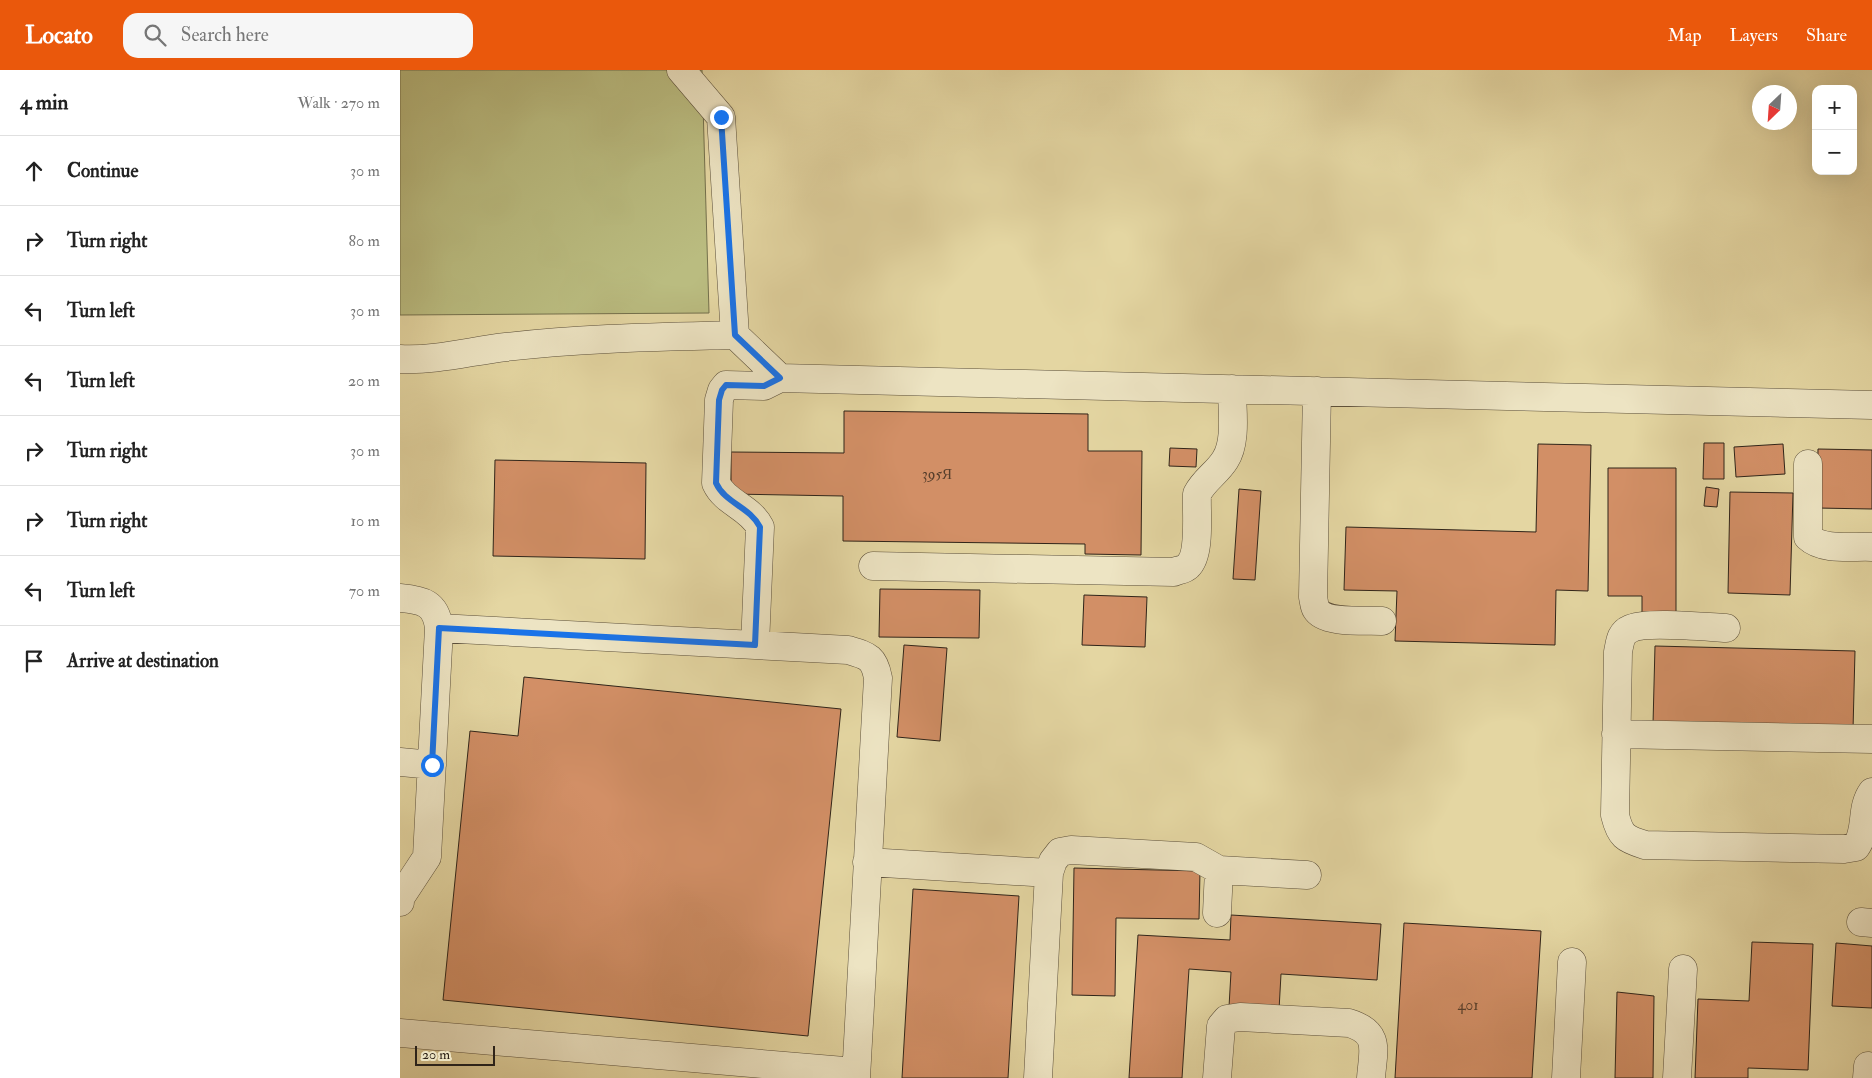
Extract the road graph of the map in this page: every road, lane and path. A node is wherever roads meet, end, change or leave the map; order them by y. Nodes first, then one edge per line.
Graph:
1 (681, 70) edge
2 (735, 335) junction
3 (400, 358) edge
4 (780, 378) junction
5 (1232, 389) junction
6 (1317, 391) junction
7 (1872, 405) edge
8 (1808, 464) dead end
9 (1872, 547) edge
10 (873, 566) dead end
11 (400, 598) edge
12 (1382, 620) dead end
13 (439, 628) junction
14 (1726, 628) dead end
15 (755, 645) junction
16 (1616, 734) junction
17 (1872, 739) edge
18 (400, 762) edge
19 (432, 765) junction
20 (1872, 792) edge
21 (867, 862) junction
22 (1219, 870) junction
23 (1050, 873) junction
24 (1307, 875) dead end
25 (400, 902) edge
26 (1217, 913) dead end
27 (1572, 962) dead end
28 (1683, 969) dead end
29 (400, 1033) edge
30 (856, 1075) edge
31 (1038, 1078) edge
32 (1217, 1078) edge
33 (1371, 1078) edge
34 (1566, 1078) edge
35 (1677, 1078) edge

1 - 2 street
2 - 3 street
2 - 4 street
4 - 5 street
4 - 15 street
5 - 6 street
5 - 10 street
6 - 7 street
6 - 12 street
8 - 9 street
11 - 13 street
13 - 15 street
13 - 19 street
14 - 16 street
15 - 21 street
16 - 17 street
16 - 20 street
18 - 19 street
19 - 25 street
21 - 23 street
21 - 30 street
22 - 23 street
22 - 24 street
22 - 26 street
23 - 31 street
27 - 34 street
28 - 35 street
29 - 30 street
32 - 33 street

